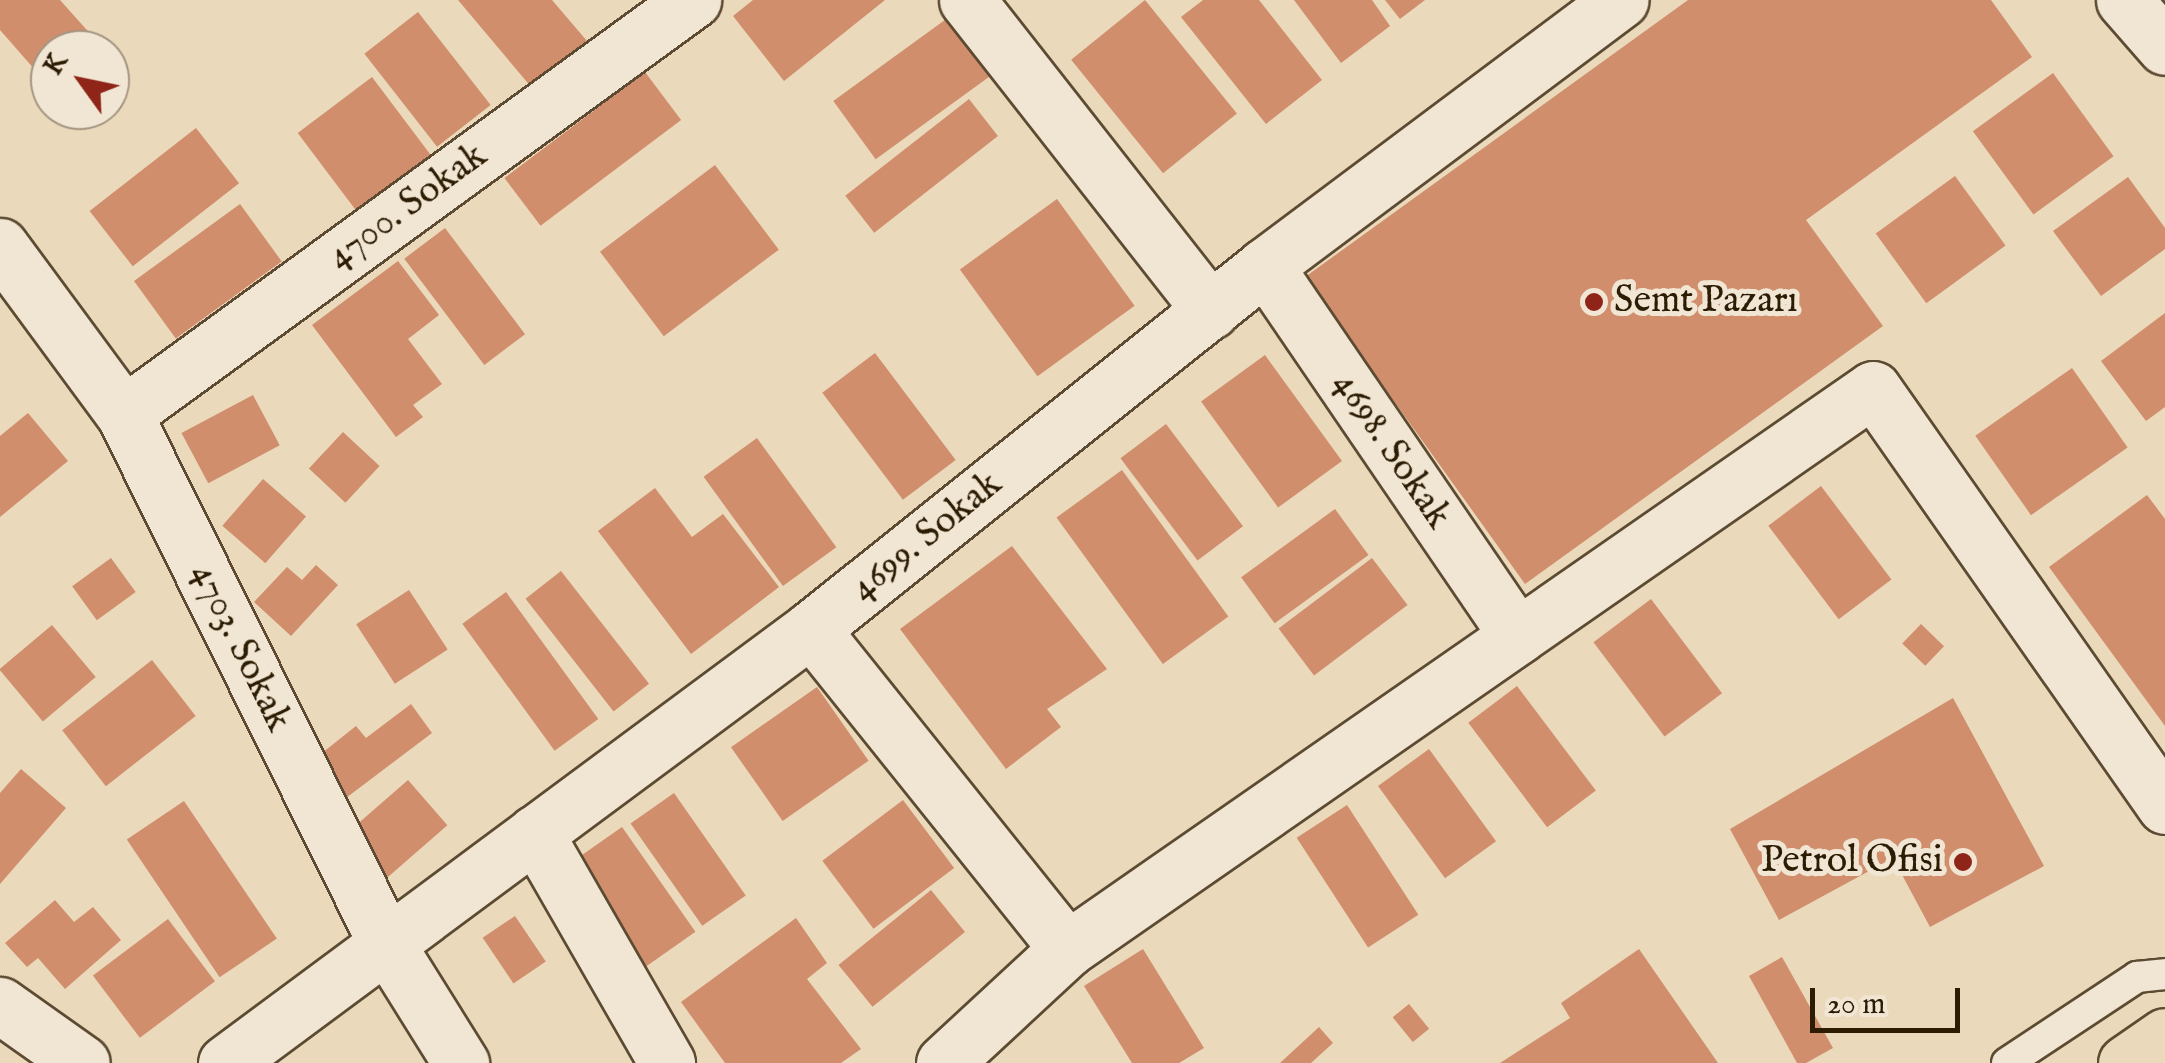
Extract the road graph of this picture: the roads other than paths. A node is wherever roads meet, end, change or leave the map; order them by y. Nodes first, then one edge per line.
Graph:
1 (693, 0) edge
2 (967, 0) edge
3 (1621, 0) edge
4 (0, 246) edge
5 (1265, 266) junction
6 (1211, 311) junction
7 (124, 414) junction
8 (812, 629) junction
9 (1517, 636) junction
10 (2165, 806) edge
11 (535, 833) junction
12 (386, 943) junction
13 (1066, 949) junction
14 (2165, 974) edge
15 (0, 1005) edge
16 (2165, 1036) edge
17 (82, 1063) edge
18 (226, 1063) edge
19 (461, 1063) edge
20 (667, 1063) edge
21 (944, 1063) edge
22 (2007, 1063) edge
23 (2126, 1063) edge

1 - 7 street, 4700. Sokak
2 - 6 street
3 - 5 street, 4699. Sokak
4 - 7 street, 4703. Sokak
5 - 6 street, 4699. Sokak
5 - 9 street, 4698. Sokak
6 - 8 street, 4699. Sokak
7 - 12 street, 4703. Sokak
8 - 11 street, 4699. Sokak
8 - 13 street
9 - 10 street
9 - 13 street
11 - 12 street, 4699. Sokak
11 - 20 street
12 - 18 street, 4699. Sokak
12 - 19 street, 4703. Sokak
13 - 21 street
14 - 22 lane
15 - 17 street
16 - 23 main road

